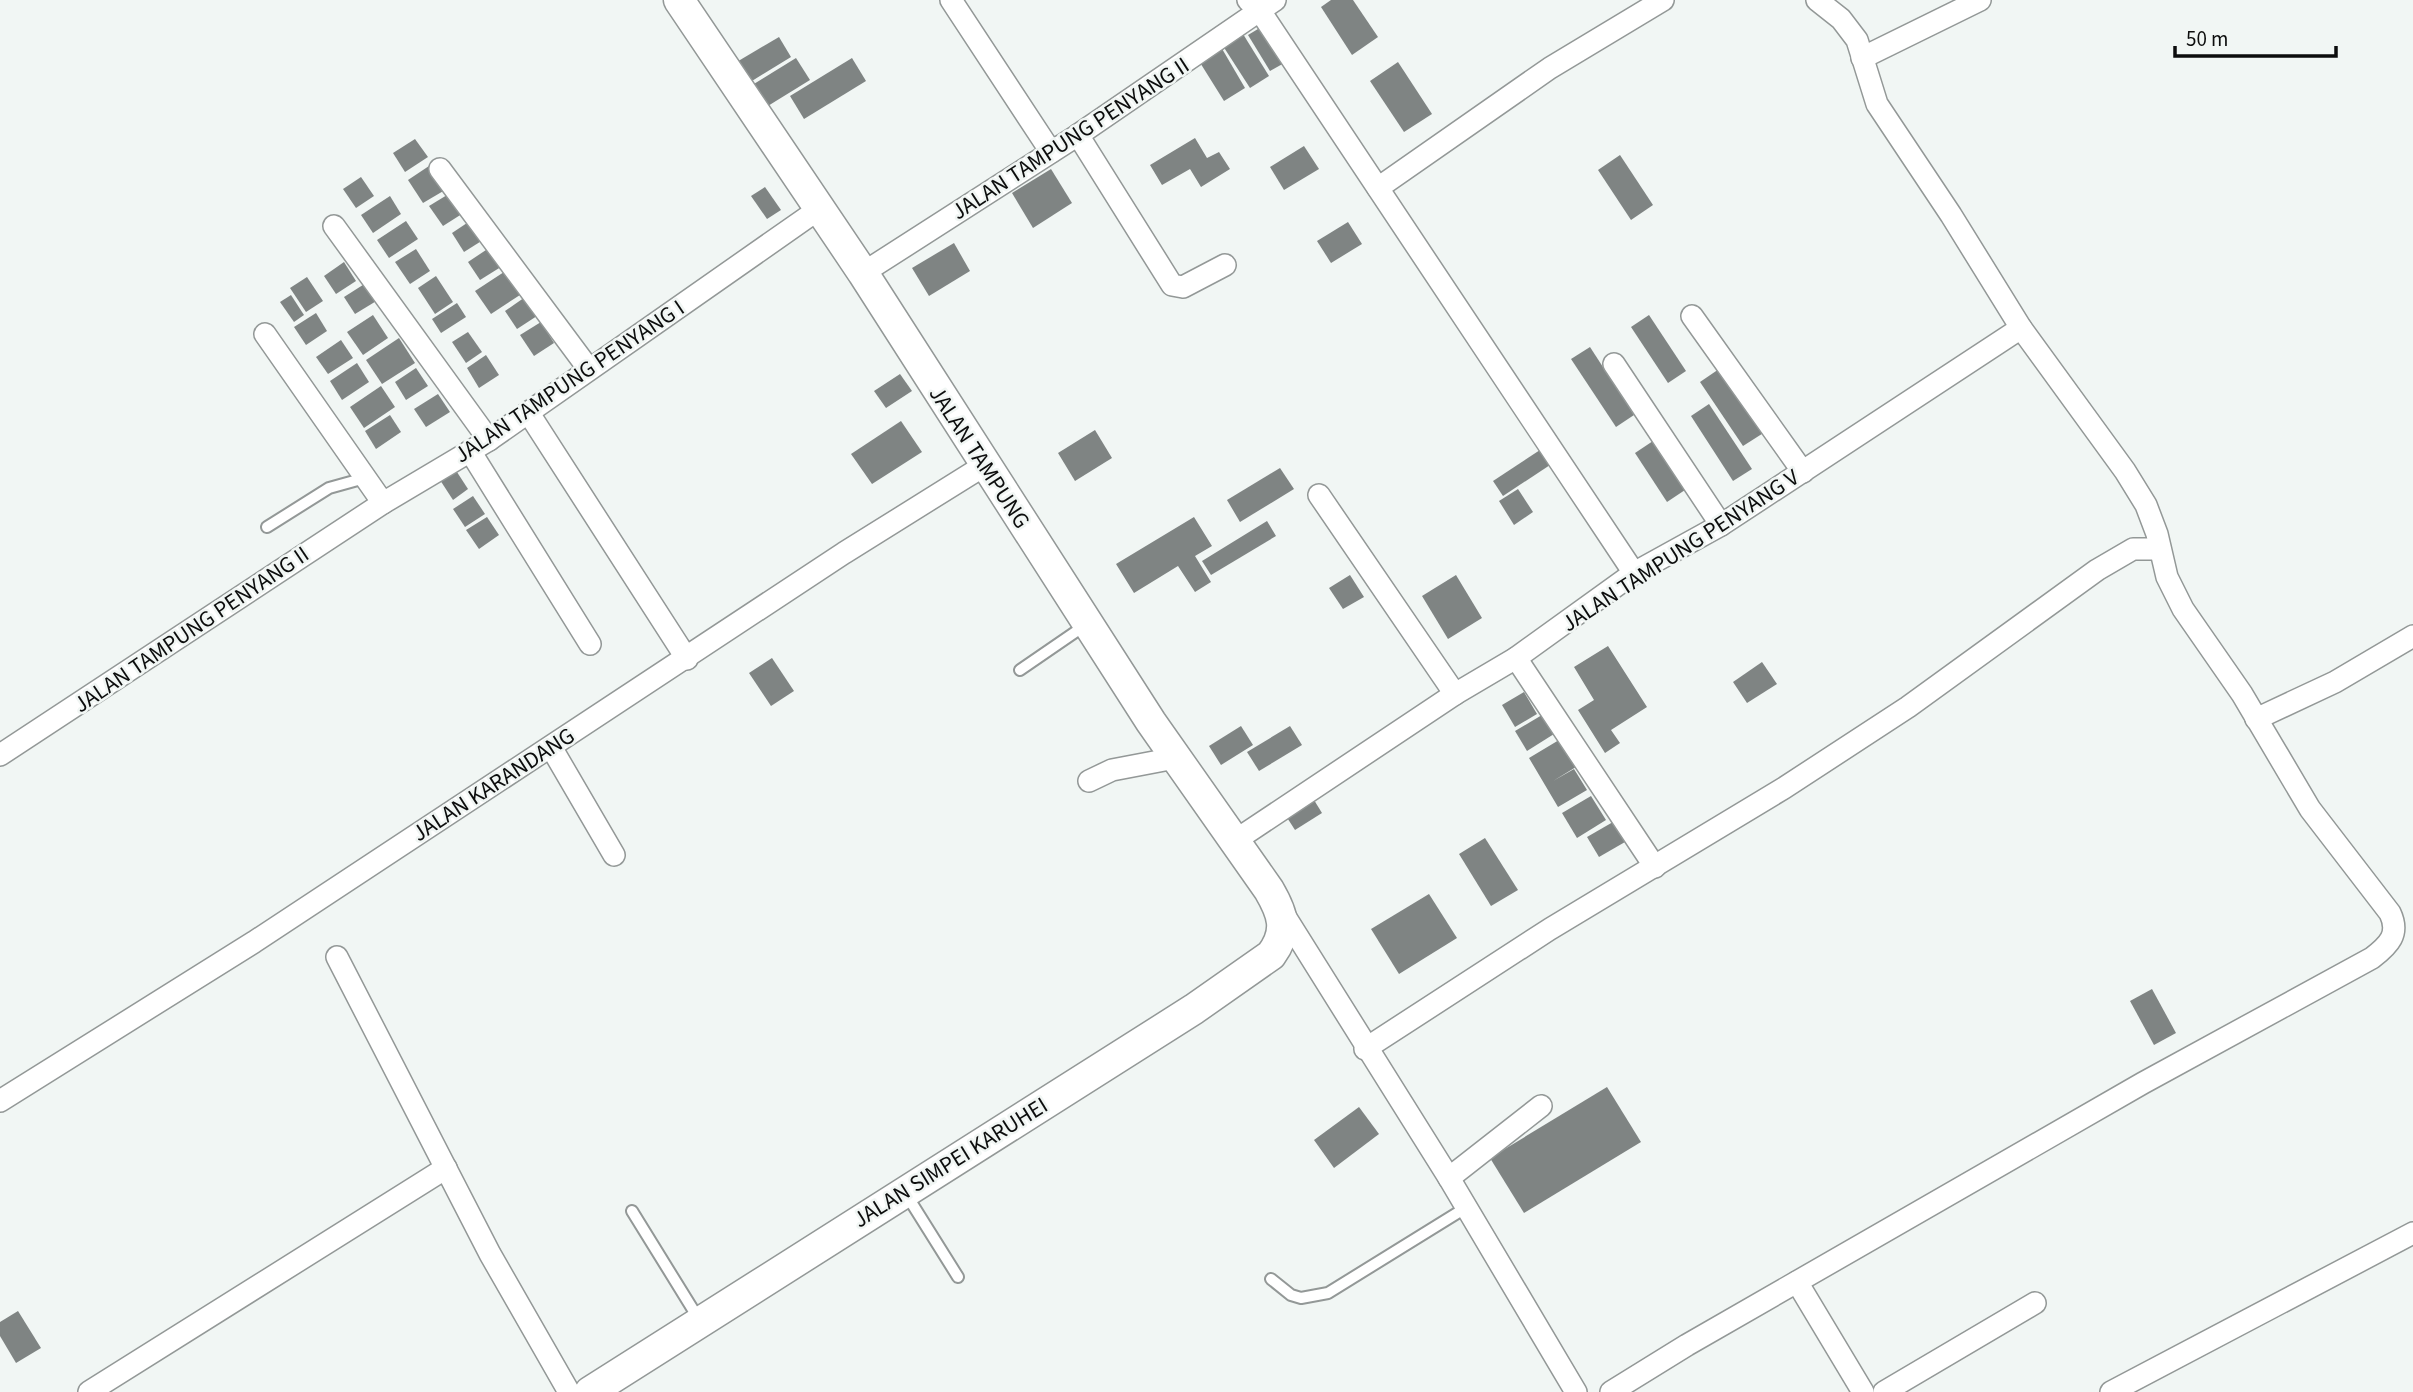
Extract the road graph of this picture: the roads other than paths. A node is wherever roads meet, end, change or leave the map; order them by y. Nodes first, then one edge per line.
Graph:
1 (679, 0) edge
2 (951, 0) edge
3 (1663, 0) edge
4 (1818, 0) edge
5 (1980, 0) edge
6 (1261, 4) edge
7 (1862, 58) junction
8 (1078, 135) junction
9 (1051, 152) junction
10 (440, 169) dead end
11 (1378, 188) junction
12 (819, 209) junction
13 (334, 226) dead end
14 (1225, 265) dead end
15 (863, 273) junction
16 (1692, 316) dead end
17 (2021, 328) junction
18 (265, 334) dead end
19 (1614, 364) dead end
20 (588, 368) junction
21 (528, 412) junction
22 (480, 446) junction
23 (985, 465) junction
24 (1803, 472) junction
25 (365, 478) junction
26 (1319, 495) dead end
27 (383, 503) junction
28 (1721, 525) junction
29 (267, 527) dead end
30 (2160, 550) junction
31 (1634, 573) junction
32 (1087, 624) junction
33 (2413, 636) edge
34 (590, 644) dead end
35 (1516, 658) junction
36 (687, 659) junction
37 (1020, 670) dead end
38 (1455, 694) junction
39 (2256, 719) junction
40 (551, 747) junction
41 (0, 755) edge
42 (1175, 758) junction
43 (1089, 781) dead end
44 (1233, 842) junction
45 (614, 855) dead end
46 (1655, 867) junction
47 (1283, 913) junction
48 (337, 957) dead end
49 (1365, 1049) junction
50 (0, 1101) edge
51 (1541, 1106) dead end
52 (446, 1168) junction
53 (1449, 1178) junction
54 (904, 1192) junction
55 (1467, 1207) junction
56 (632, 1211) dead end
57 (2413, 1233) edge
58 (958, 1277) dead end
59 (1271, 1279) dead end
60 (1797, 1282) junction
61 (2035, 1303) dead end
62 (699, 1321) junction
63 (2149, 1384) edge
64 (89, 1392) edge
65 (569, 1392) edge
66 (590, 1392) edge
67 (1576, 1392) edge
68 (1611, 1392) edge
69 (1863, 1392) edge
70 (1884, 1392) edge
71 (2111, 1392) edge

1 - 12 main road, JALAN TAMPUNG
2 - 9 street
3 - 11 street
4 - 7 street
5 - 7 street
6 - 8 street, JALAN TAMPUNG PENYANG II
6 - 11 street
7 - 17 street
8 - 9 street, JALAN TAMPUNG PENYANG II
8 - 14 street
9 - 15 street, JALAN TAMPUNG PENYANG II
10 - 20 street
11 - 31 street
12 - 15 main road, JALAN TAMPUNG
12 - 20 street, JALAN TAMPUNG PENYANG I
13 - 22 street
15 - 23 main road, JALAN TAMPUNG
16 - 24 street
17 - 24 street, JALAN TAMPUNG PENYANG V
17 - 30 street
18 - 25 street
19 - 28 street
20 - 21 street, JALAN TAMPUNG PENYANG I
21 - 22 street, JALAN TAMPUNG PENYANG I
21 - 36 street
22 - 27 street, JALAN TAMPUNG PENYANG I
22 - 34 street
23 - 32 main road, JALAN TAMPUNG
23 - 36 street, JALAN KARANDANG
24 - 28 street, JALAN TAMPUNG PENYANG V
25 - 27 street
25 - 29 lane
26 - 38 street
27 - 41 street, JALAN TAMPUNG PENYANG II
28 - 31 street, JALAN TAMPUNG PENYANG V
30 - 39 street
30 - 46 street
31 - 35 street, JALAN TAMPUNG PENYANG V
32 - 37 lane
32 - 42 main road, JALAN TAMPUNG
33 - 39 street
35 - 38 street, JALAN TAMPUNG PENYANG V
35 - 46 street
36 - 40 street, JALAN KARANDANG
38 - 44 street, JALAN TAMPUNG PENYANG V
39 - 60 street
40 - 45 street
40 - 50 street, JALAN KARANDANG
42 - 43 street
42 - 44 main road, JALAN TAMPUNG
44 - 47 main road, JALAN TAMPUNG
46 - 49 street
47 - 49 street
47 - 54 main road, JALAN SIMPEI KARUHEI
48 - 52 street
49 - 53 street
51 - 53 street
52 - 64 street
52 - 65 street
53 - 55 street
54 - 58 lane
54 - 62 main road, JALAN SIMPEI KARUHEI
55 - 59 lane
55 - 67 street
56 - 62 lane
57 - 63 street
60 - 68 street
60 - 69 street
61 - 70 street
62 - 66 main road, JALAN SIMPEI KARUHEI
63 - 71 street

